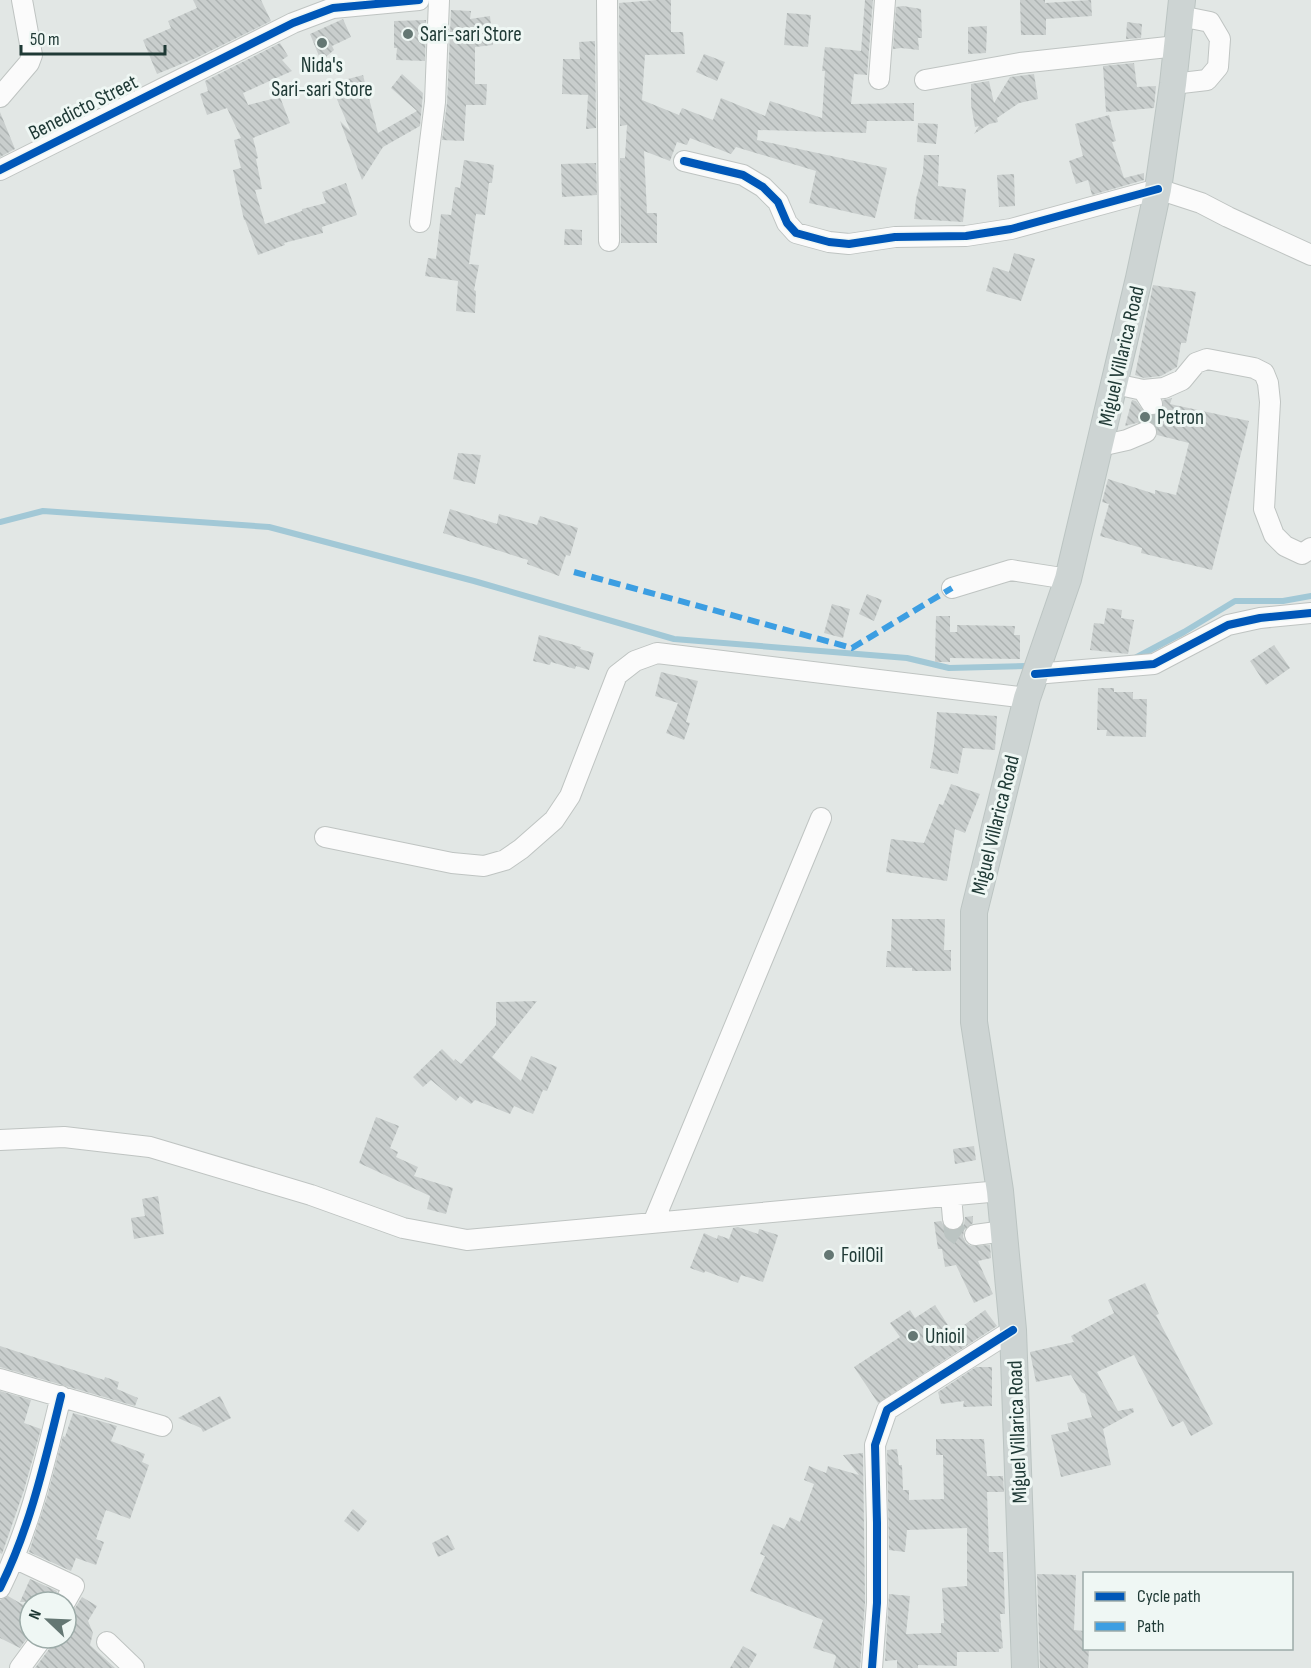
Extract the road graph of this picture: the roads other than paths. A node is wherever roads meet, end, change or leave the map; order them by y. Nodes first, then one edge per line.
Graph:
1 (22, 0) edge
2 (420, 0) edge
3 (439, 0) edge
4 (607, 0) edge
5 (885, 0) edge
6 (336, 3) edge
7 (1181, 8) edge
8 (1177, 46) junction
9 (879, 79) dead end
10 (925, 80) dead end
11 (1173, 84) junction
12 (0, 98) edge
13 (684, 161) dead end
14 (0, 170) edge
15 (1158, 189) junction
16 (420, 222) dead end
17 (609, 241) dead end
18 (1311, 255) edge
19 (1115, 384) junction
20 (1146, 432) dead end
21 (1100, 446) junction
22 (1311, 548) edge
23 (1068, 579) junction
24 (952, 588) dead end
25 (1311, 612) edge
26 (1035, 674) junction
27 (1027, 698) junction
28 (821, 818) dead end
29 (325, 837) dead end
30 (0, 1140) edge
31 (1000, 1191) junction
32 (951, 1196) junction
33 (953, 1219) tunnel mouth
34 (653, 1223) junction
35 (1004, 1230) junction
36 (975, 1235) tunnel mouth
37 (1013, 1330) junction
38 (2, 1385) edge
39 (61, 1396) junction
40 (162, 1426) dead end
41 (14, 1558) junction
42 (0, 1588) edge
43 (72, 1590) edge
44 (107, 1642) dead end
45 (33, 1650) edge
46 (20, 1668) edge
47 (134, 1668) edge
48 (872, 1668) edge
49 (1025, 1668) edge

1 - 12 street
2 - 6 street, Benedicto Street
3 - 16 street
4 - 17 street
5 - 9 street
6 - 14 street, Benedicto Street
7 - 8 main road, Miguel Villarica Road
7 - 11 street
8 - 10 street
8 - 11 main road, Miguel Villarica Road
11 - 15 main road, Miguel Villarica Road
13 - 15 street
15 - 18 street
15 - 19 main road, Miguel Villarica Road
19 - 21 main road, Miguel Villarica Road
19 - 22 street
20 - 21 street
21 - 23 main road, Miguel Villarica Road
23 - 24 street
23 - 26 main road, Miguel Villarica Road
25 - 26 street
26 - 27 main road, Miguel Villarica Road
27 - 29 street
27 - 31 main road, Miguel Villarica Road
28 - 34 street
30 - 34 street
31 - 32 street
31 - 35 main road, Miguel Villarica Road
32 - 33 street
32 - 34 street
35 - 36 street
35 - 37 main road, Miguel Villarica Road
37 - 48 street
37 - 49 main road, Miguel Villarica Road
38 - 39 street
39 - 40 street
39 - 41 street
41 - 42 street
41 - 43 street
44 - 47 street
45 - 46 street

